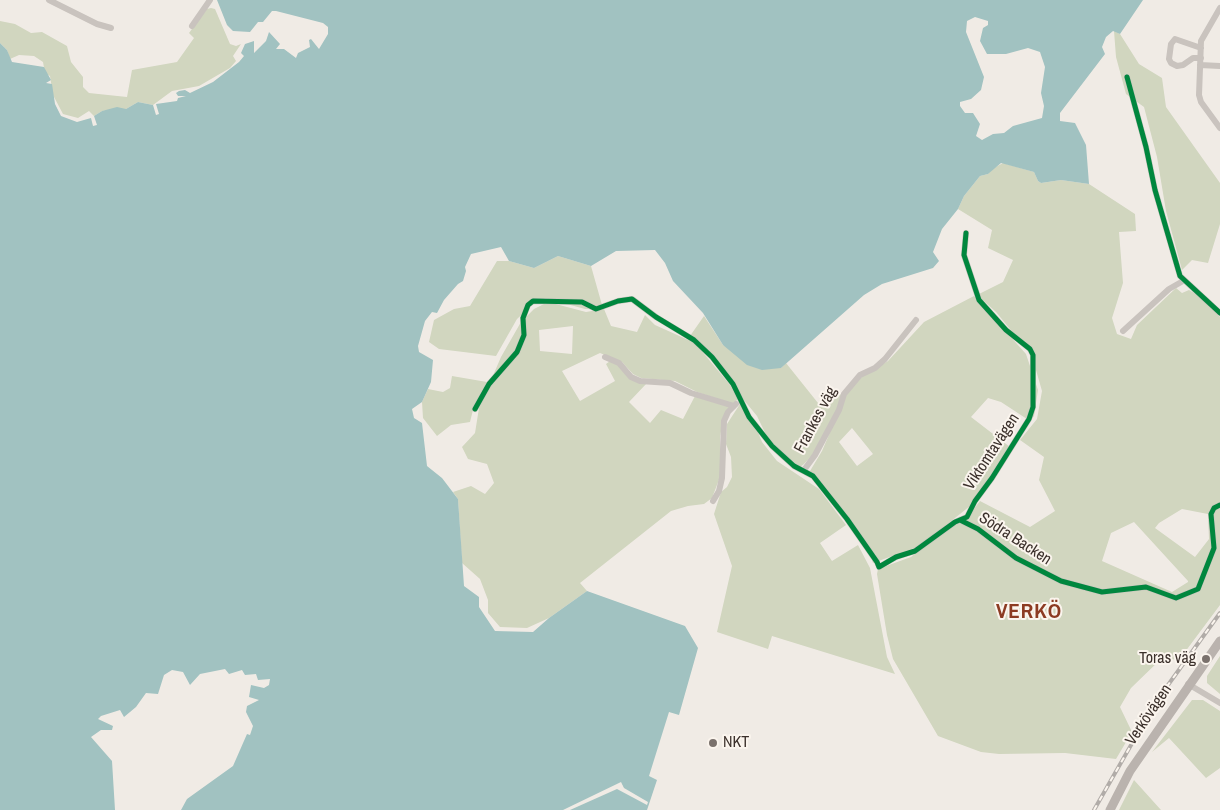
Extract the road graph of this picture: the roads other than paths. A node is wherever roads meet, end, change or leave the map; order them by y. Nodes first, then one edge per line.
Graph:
1 (49, 0) edge
2 (210, 0) edge
3 (1220, 8) edge
4 (192, 26) dead end
5 (112, 28) dead end
6 (1201, 48) junction
7 (1200, 62) junction
8 (1220, 66) edge
9 (1127, 77) dead end
10 (1220, 128) edge
11 (966, 233) dead end
12 (1183, 281) junction
13 (1220, 313) edge
14 (916, 320) dead end
15 (1123, 331) dead end
16 (605, 357) dead end
17 (740, 400) junction
18 (734, 406) junction
19 (475, 409) dead end
20 (804, 470) junction
21 (713, 501) dead end
22 (1220, 505) edge
23 (960, 520) junction
24 (1220, 641) edge
25 (1188, 684) junction
26 (1220, 703) edge
27 (1110, 810) edge

1 - 5 street
2 - 4 street
3 - 6 street
6 - 7 street
6 - 7 street
7 - 8 street
7 - 10 street
9 - 12 street
11 - 23 street, Viktomtavägen
12 - 13 street
12 - 15 street
14 - 20 street, Frankes väg
16 - 18 street
17 - 18 street
17 - 19 street
17 - 20 street
18 - 21 street
20 - 23 street, Viktomtavägen
22 - 23 street, Södra Backen
24 - 25 main road, Verkövägen
25 - 26 street
25 - 27 main road, Verkövägen

